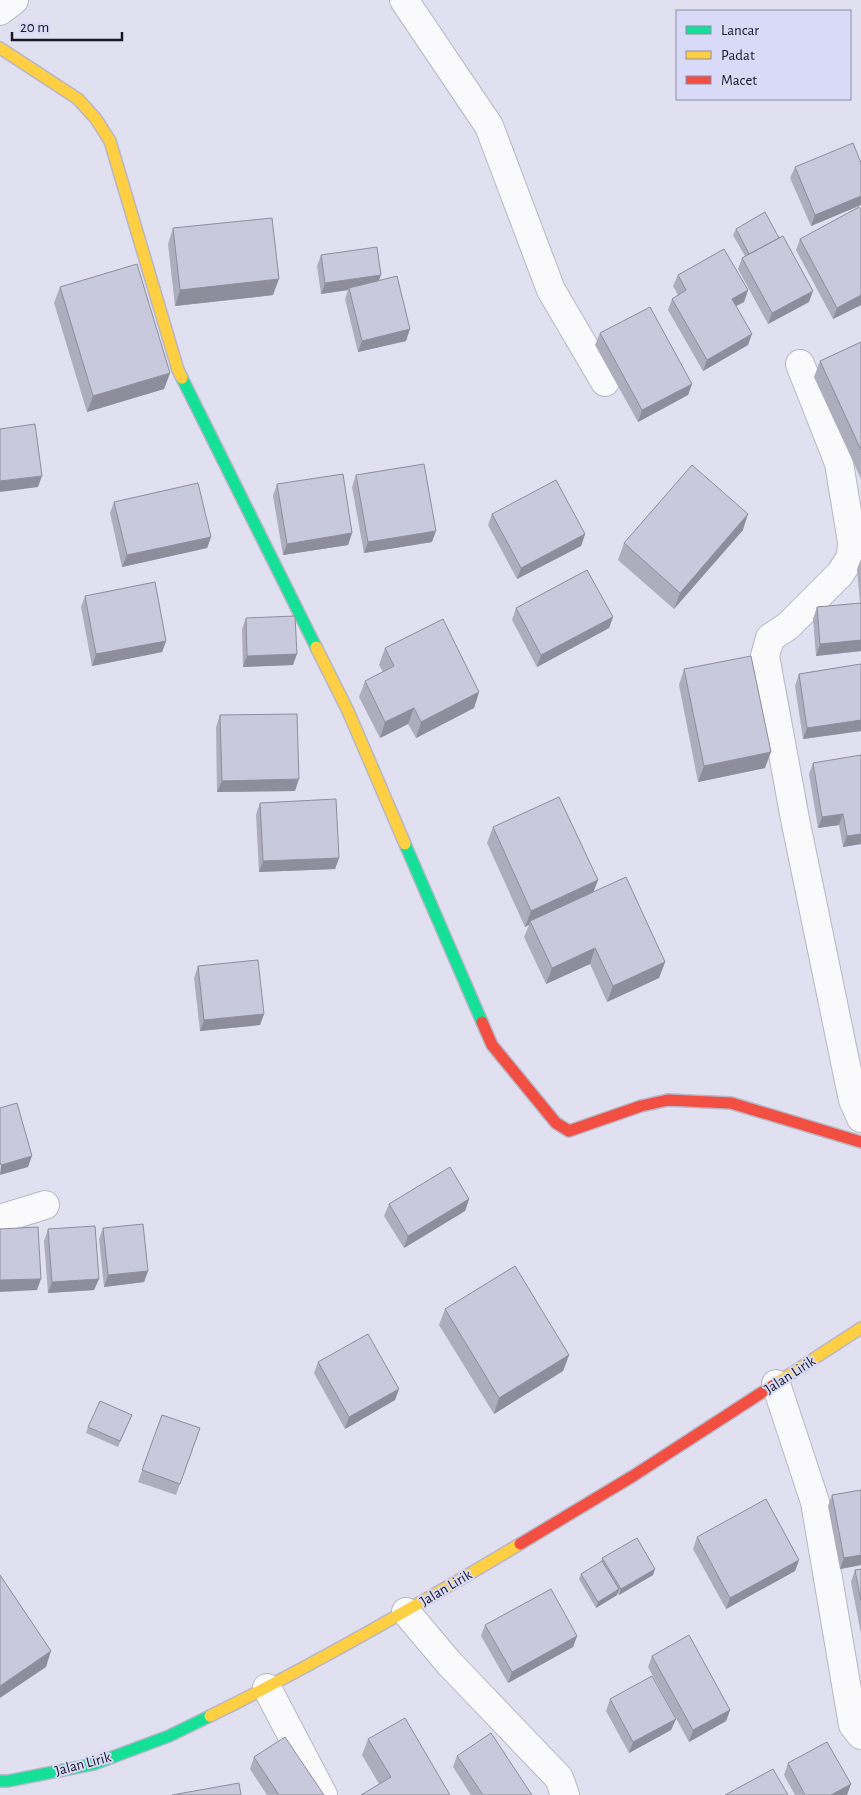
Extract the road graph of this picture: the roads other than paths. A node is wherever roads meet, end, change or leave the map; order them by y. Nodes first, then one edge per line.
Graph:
1 (14, 0) edge
2 (404, 0) edge
3 (0, 11) edge
4 (0, 48) edge
5 (800, 364) dead end
6 (605, 382) dead end
7 (861, 1118) edge
8 (861, 1142) edge
9 (45, 1205) dead end
10 (0, 1219) edge
11 (861, 1328) edge
12 (776, 1384) junction
13 (406, 1612) junction
14 (267, 1688) junction
15 (861, 1735) edge
16 (0, 1781) edge
17 (323, 1795) edge
18 (565, 1795) edge

1 - 3 street
2 - 6 street
4 - 8 street
5 - 7 street
9 - 10 street
11 - 12 street, Jalan Lirik
12 - 13 street, Jalan Lirik
12 - 15 street
13 - 14 street, Jalan Lirik
13 - 18 street
14 - 16 street, Jalan Lirik
14 - 17 street

